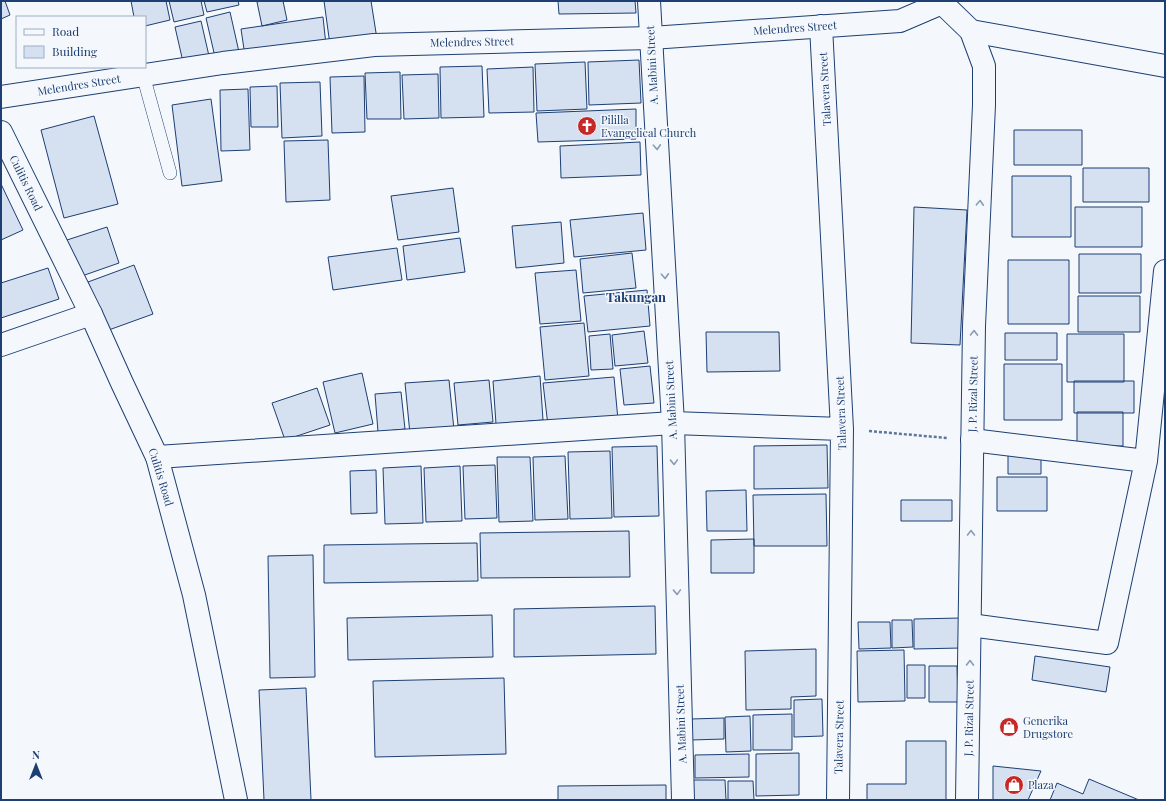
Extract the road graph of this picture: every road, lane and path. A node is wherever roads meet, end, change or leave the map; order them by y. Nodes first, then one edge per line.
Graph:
1 (649, 1) edge
2 (941, 2) edge
3 (821, 26) junction
4 (971, 31) junction
5 (651, 38) junction
6 (1165, 66) edge
7 (143, 76) junction
8 (1, 97) edge
9 (1, 132) edge
10 (170, 172) dead end
11 (1165, 271) edge
12 (91, 314) junction
13 (1, 345) edge
14 (673, 423) junction
15 (842, 429) junction
16 (972, 440) junction
17 (157, 456) junction
18 (1146, 461) junction
19 (970, 625) junction
20 (236, 800) edge
21 (683, 800) edge
22 (838, 800) edge
23 (967, 800) edge

1 - 5 street, A. Mabini Street
2 - 3 street, Melendres Street
2 - 4 street, J. P. Rizal Street
3 - 5 street, Melendres Street
3 - 15 street, Talavera Street
4 - 6 street
16 -> 4 street, J. P. Rizal Street
5 - 7 street, Melendres Street
5 -> 14 street, A. Mabini Street
7 - 8 street, Melendres Street
7 - 10 lane
9 - 12 street, Culitis Road
11 - 18 street
12 - 13 street
12 - 17 street, Culitis Road
14 - 15 street
14 - 17 street
14 -> 21 street, A. Mabini Street
15 - 16 path
15 - 22 street, Talavera Street
16 - 18 street
19 -> 16 street, J. P. Rizal Street
17 - 20 street, Culitis Road
18 - 19 street
23 -> 19 street, J. P. Rizal Street

